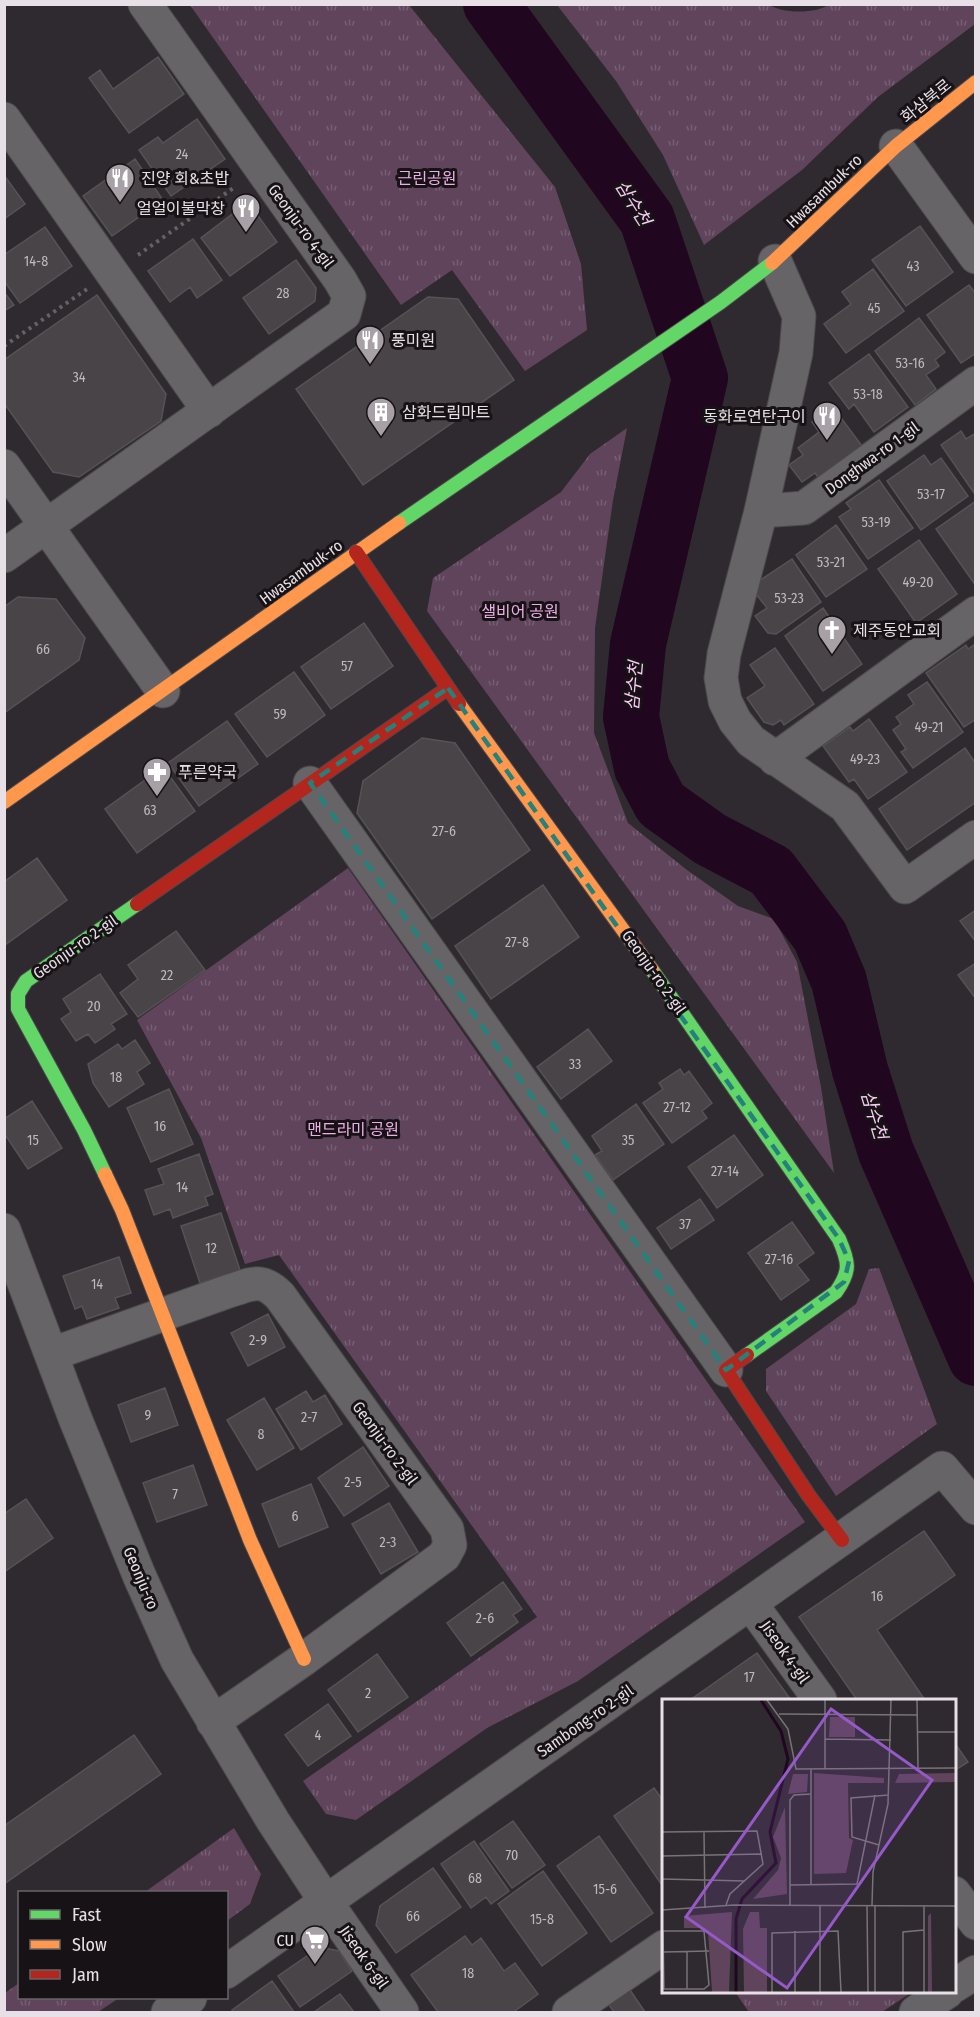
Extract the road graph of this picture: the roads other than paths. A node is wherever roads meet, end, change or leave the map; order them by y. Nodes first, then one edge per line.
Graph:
1 (145, 4) edge
2 (975, 82) edge
3 (4, 119) edge
4 (896, 146) junction
5 (975, 257) edge
6 (775, 261) junction
7 (975, 383) edge
8 (209, 411) junction
9 (4, 466) edge
10 (761, 511) junction
11 (46, 526) junction
12 (356, 552) junction
13 (4, 556) edge
14 (975, 613) edge
15 (448, 687) junction
16 (164, 691) junction
17 (774, 759) junction
18 (310, 783) junction
19 (4, 802) edge
20 (975, 837) edge
21 (4, 1230) edge
22 (163, 1316) junction
23 (52, 1354) junction
24 (726, 1370) junction
25 (975, 1508) edge
26 (842, 1540) junction
27 (751, 1604) junction
28 (304, 1659) junction
29 (819, 1699) edge
30 (213, 1722) junction
31 (956, 1896) edge
32 (326, 1902) junction
33 (975, 1923) edge
34 (662, 1948) edge
35 (228, 1971) edge
36 (975, 1972) edge
37 (956, 1985) edge
38 (946, 1993) edge
39 (189, 1999) edge
40 (168, 2013) edge
41 (402, 2013) edge
42 (569, 2013) edge
43 (916, 2013) edge

1 - 8 street, Geonju-ro 4-gil
2 - 4 street, 화삼북로
3 - 8 street
4 - 5 street
4 - 6 street, Hwasambuk-ro
6 - 10 street
6 - 12 street, Hwasambuk-ro
7 - 10 street, Donghwa-ro 1-gil
8 - 11 street, Geonju-ro 4-gil
9 - 11 street
10 - 17 street
11 - 13 street, Geonju-ro 4-gil
11 - 16 street
12 - 15 street
12 - 16 street, Hwasambuk-ro
14 - 17 street
15 - 18 street, Geonju-ro 2-gil
15 - 24 street, Geonju-ro 2-gil
16 - 19 street, Hwasambuk-ro
17 - 20 street
18 - 22 street, Geonju-ro 2-gil
18 - 24 street
21 - 23 street, Geonju-ro
22 - 23 street
22 - 28 street, Geonju-ro 2-gil
22 - 28 street, Geonju-ro 2-gil
23 - 30 street, Geonju-ro
24 - 26 street
25 - 26 street, Sambong-ro 2-gil
26 - 27 street, Sambong-ro 2-gil
27 - 29 street, Jiseok 4-gil
27 - 32 street, Sambong-ro 2-gil
28 - 30 street, Geonju-ro 2-gil
30 - 32 street, Geonju-ro
31 - 33 street
32 - 35 street, Sambong-ro 2-gil
32 - 41 street, Jiseok 6-gil
34 - 42 street
36 - 37 street
38 - 43 street
39 - 40 street

